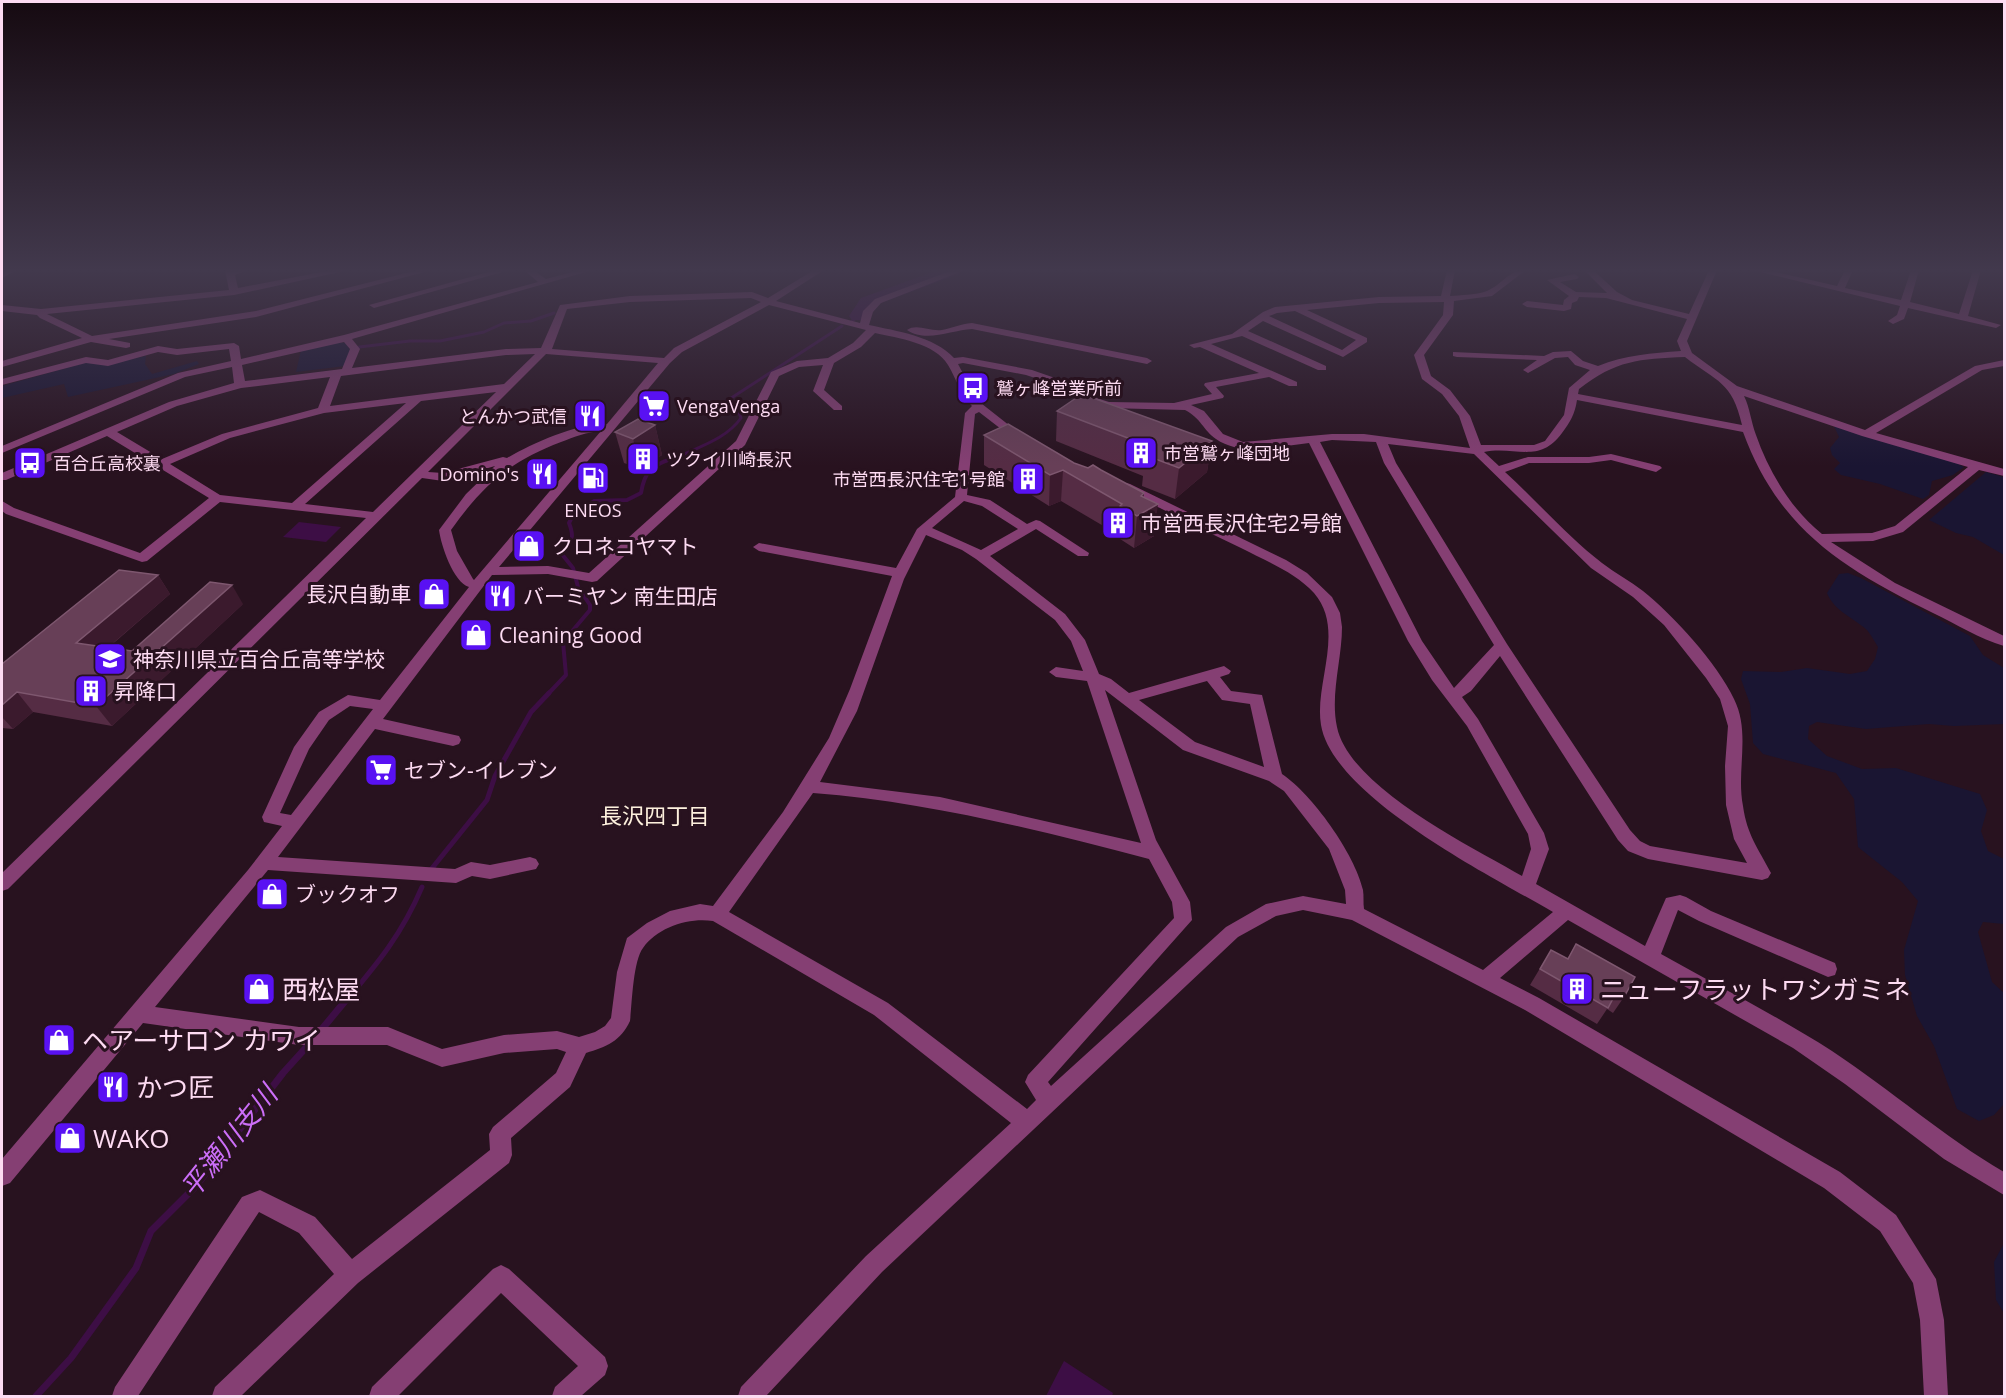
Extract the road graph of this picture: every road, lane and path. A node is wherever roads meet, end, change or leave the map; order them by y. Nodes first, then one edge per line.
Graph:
1 (84, 335) edge
2 (117, 335) edge
3 (350, 335) edge
4 (551, 335) edge
5 (703, 335) edge
6 (863, 335) edge
7 (898, 335) edge
8 (1017, 335) edge
9 (1236, 335) edge
10 (1249, 335) edge
11 (1303, 335) edge
12 (1353, 335) edge
13 (1433, 335) edge
14 (1685, 335) edge
15 (346, 338) junction
16 (92, 339) junction
17 (126, 345) dead end
18 (544, 351) junction
19 (1457, 354) dead end
20 (1687, 354) junction
21 (1547, 360) junction
22 (237, 361) junction
23 (666, 361) junction
24 (830, 361) junction
25 (951, 361) junction
26 (1147, 362) dead end
27 (2004, 363) edge
28 (2, 364) edge
29 (1322, 368) dead end
30 (1528, 370) dead end
31 (1598, 370) junction
32 (341, 371) junction
33 (1269, 374) junction
34 (2, 382) edge
35 (1293, 384) dead end
36 (240, 385) junction
37 (509, 387) junction
38 (1732, 387) junction
39 (1573, 396) junction
40 (418, 398) junction
41 (1176, 405) junction
42 (978, 407) junction
43 (838, 408) dead end
44 (323, 410) junction
45 (610, 428) junction
46 (1749, 430) junction
47 (107, 431) junction
48 (1866, 434) junction
49 (1380, 439) junction
50 (1313, 440) junction
51 (1028, 444) edge
52 (2, 450) edge
53 (1477, 451) junction
54 (512, 458) junction
55 (161, 464) junction
56 (1977, 465) junction
57 (1656, 468) dead end
58 (1499, 470) junction
59 (2004, 473) edge
60 (420, 474) junction
61 (2, 477) edge
62 (1115, 482) edge
63 (961, 497) junction
64 (217, 498) junction
65 (2, 506) edge
66 (296, 506) junction
67 (378, 516) junction
68 (1026, 529) junction
69 (925, 530) junction
70 (1819, 538) junction
71 (759, 548) dead end
72 (1083, 553) dead end
73 (981, 556) junction
74 (488, 571) junction
75 (899, 573) junction
76 (477, 585) junction
77 (2004, 641) edge
78 (1501, 646) junction
79 (1056, 672) dead end
80 (1092, 677) junction
81 (1453, 696) junction
82 (1126, 699) junction
83 (385, 706) junction
84 (372, 724) junction
85 (453, 740) dead end
86 (1275, 777) junction
87 (809, 787) junction
88 (296, 822) junction
89 (1154, 853) junction
90 (264, 863) junction
91 (530, 864) dead end
92 (2, 884) edge
93 (1526, 888) junction
94 (1565, 912) junction
95 (1355, 913) junction
96 (717, 914) junction
97 (1650, 959) junction
98 (1828, 969) dead end
99 (1486, 980) junction
100 (136, 1017) junction
101 (579, 1046) junction
102 (1049, 1101) junction
103 (1027, 1122) junction
104 (2, 1175) edge
105 (2004, 1184) edge
106 (350, 1275) junction
107 (124, 1396) edge
108 (224, 1396) edge
109 (381, 1396) edge
110 (564, 1396) edge
111 (750, 1396) edge
112 (1936, 1396) edge

1 - 16 street
2 - 16 street
3 - 15 street
4 - 18 street
5 - 23 street
6 - 24 street
7 - 25 street
8 - 26 street
9 - 33 street
10 - 29 street
11 - 12 street
13 - 53 street
14 - 20 street
15 - 22 street
15 - 32 street
16 - 17 street
16 - 28 street
18 - 23 street
18 - 32 street
18 - 37 street
19 - 21 street
20 - 31 street
20 - 38 street
21 - 30 street
21 - 31 street
22 - 34 street
22 - 36 street
22 - 52 street
23 - 45 street
24 - 43 street
24 - 74 street
25 - 41 street
25 - 42 street
27 - 48 street
31 - 39 street
32 - 36 street
32 - 44 street
33 - 35 street
33 - 41 street
36 - 47 street
37 - 40 street
37 - 60 street
38 - 46 street
38 - 48 street
39 - 46 street
39 - 53 street
40 - 44 street
40 - 66 street
41 - 50 street
42 - 51 street
42 - 63 street
44 - 55 street
45 - 54 street
45 - 74 street
46 - 70 street
47 - 55 street
47 - 61 street
48 - 56 street
49 - 50 street
49 - 53 street
49 - 78 street
50 - 81 street
53 - 58 street
54 - 60 street
54 - 76 street
55 - 64 street
56 - 59 street
56 - 70 street
57 - 58 street
58 - 78 street
60 - 67 street
62 - 93 street
63 - 68 street
63 - 69 street
64 - 65 street
64 - 66 street
66 - 67 street
67 - 92 street
68 - 72 street
68 - 73 street
69 - 73 street
69 - 75 street
70 - 77 street
71 - 75 street
73 - 80 street
74 - 76 street
75 - 87 street
76 - 83 street
78 - 81 street
79 - 80 street
80 - 82 street
80 - 89 street
81 - 93 street
82 - 86 street
82 - 86 street
83 - 84 street
83 - 88 street
84 - 85 street
84 - 88 street
86 - 95 street
87 - 89 street
87 - 96 street
88 - 90 street
89 - 102 street
90 - 91 street
90 - 100 street
93 - 94 street
94 - 97 street
94 - 99 street
95 - 99 street
95 - 102 street
96 - 101 street
96 - 103 street
97 - 98 street
97 - 105 street
99 - 112 street
100 - 101 street
100 - 104 street
101 - 106 street
102 - 103 street
103 - 111 street
106 - 107 street
106 - 108 street
109 - 110 street

